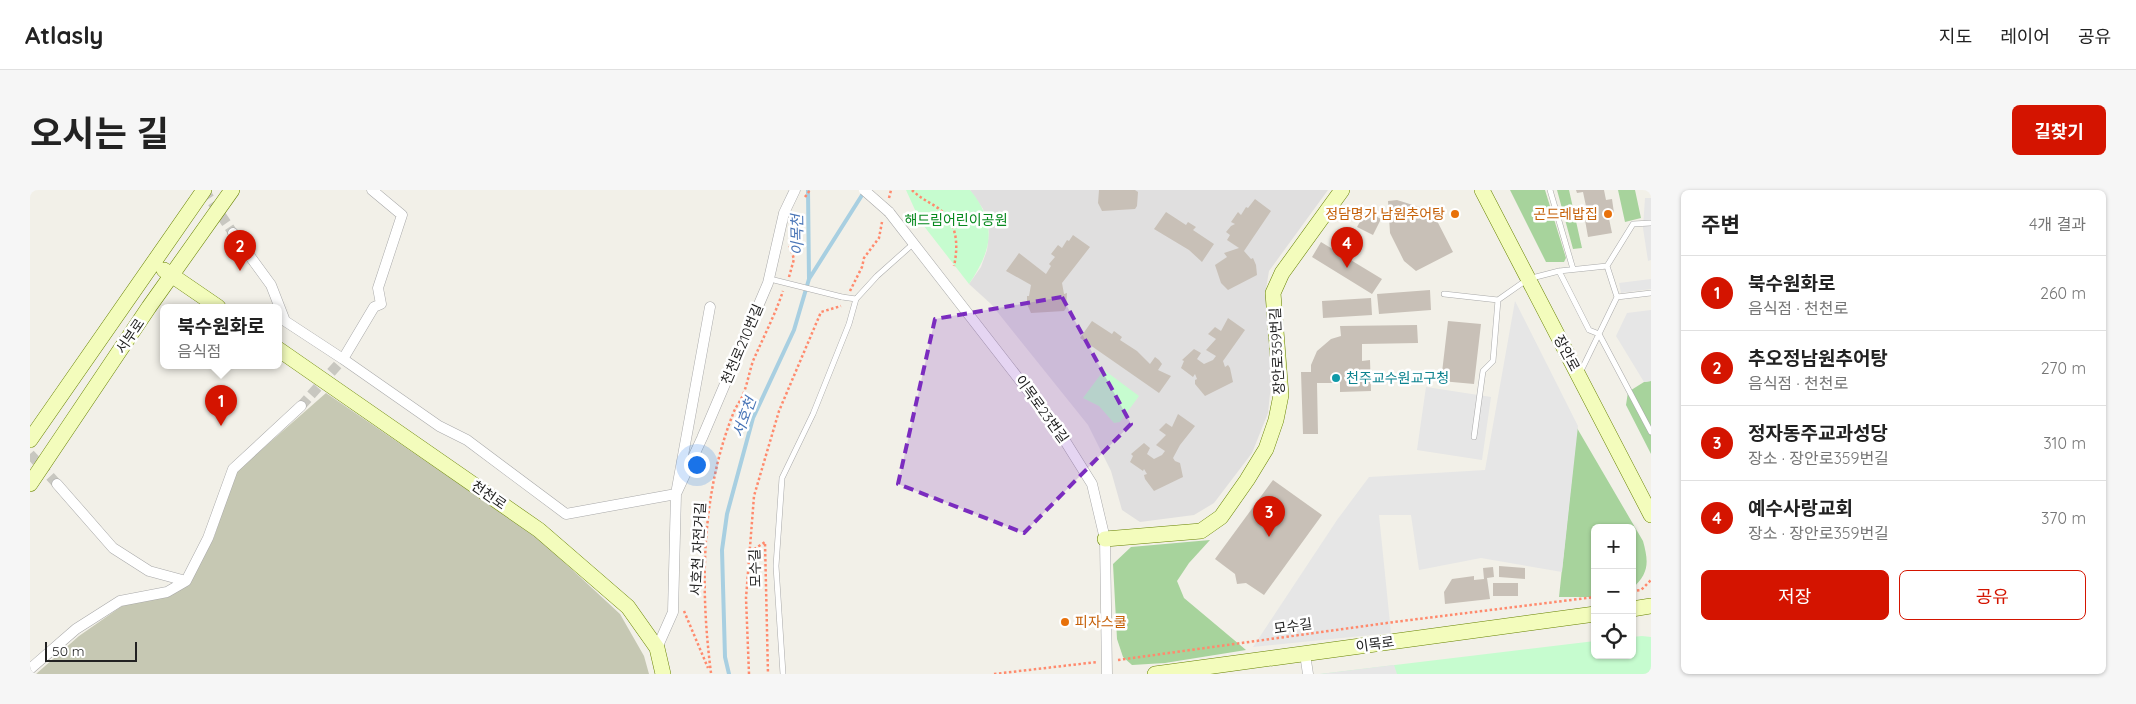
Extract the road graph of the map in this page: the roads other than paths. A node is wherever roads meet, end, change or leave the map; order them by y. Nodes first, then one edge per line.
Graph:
1 (204, 190) edge
2 (232, 190) edge
3 (372, 190) edge
4 (795, 190) edge
5 (864, 190) edge
6 (1342, 190) edge
7 (1482, 190) edge
8 (1550, 190) edge
9 (1651, 223) edge
10 (233, 233) tunnel mouth
11 (914, 243) junction
12 (153, 262) junction
13 (1607, 266) junction
14 (1573, 269) junction
15 (1559, 271) junction
16 (172, 275) junction
17 (1528, 279) junction
18 (771, 280) junction
19 (1651, 293) edge
20 (1444, 294) dead end
21 (1617, 297) junction
22 (856, 299) junction
23 (1498, 300) junction
24 (214, 304) edge
25 (278, 304) edge
26 (710, 307) dead end
27 (282, 313) edge
28 (1599, 334) junction
29 (282, 352) edge
30 (344, 359) junction
31 (1579, 376) junction
32 (301, 406) tunnel mouth
33 (1651, 432) edge
34 (1474, 437) dead end
35 (30, 440) edge
36 (30, 484) edge
37 (57, 484) tunnel mouth
38 (676, 494) junction
39 (1651, 515) edge
40 (1105, 539) junction
41 (186, 581) junction
42 (1651, 606) edge
43 (1636, 608) edge
44 (1591, 615) edge
45 (657, 648) junction
46 (1304, 654) junction
47 (30, 669) edge
48 (663, 674) edge
49 (783, 674) edge
50 (1107, 674) edge
51 (1155, 674) edge
52 (1308, 674) edge

1 - 12 street, 서부로
2 - 16 street, 서부로
3 - 30 street
4 - 18 street, 천천로210번길
5 - 11 street, 이목로23번길, bridge
6 - 40 street, 장안로359번길
7 - 17 street, 장안로
8 - 14 lane
9 - 13 lane
10 - 25 street
11 - 22 lane
11 - 40 street, 이목로23번길
12 - 16 street
12 - 35 street, 서부로
13 - 14 lane
13 - 21 lane
14 - 15 lane
15 - 17 lane
15 - 28 lane
16 - 24 street
16 - 36 street, 서부로
17 - 23 lane
17 - 31 street, 장안로
18 - 22 lane, bridge
18 - 38 street, 천천로210번길
19 - 21 lane
20 - 23 lane
21 - 28 lane
22 - 49 lane
23 - 34 lane
26 - 38 street, 천천로210번길
27 - 30 street
28 - 31 lane
28 - 33 lane
29 - 45 street, 천천로
30 - 38 street
31 - 39 street, 장안로
32 - 41 street
37 - 41 street
38 - 45 street, 천천로210번길
40 - 50 street, 이목로23번길
41 - 47 street
42 - 43 street
44 - 46 street, 이목로
45 - 48 street, 천천로
46 - 51 street, 이목로
46 - 52 street

